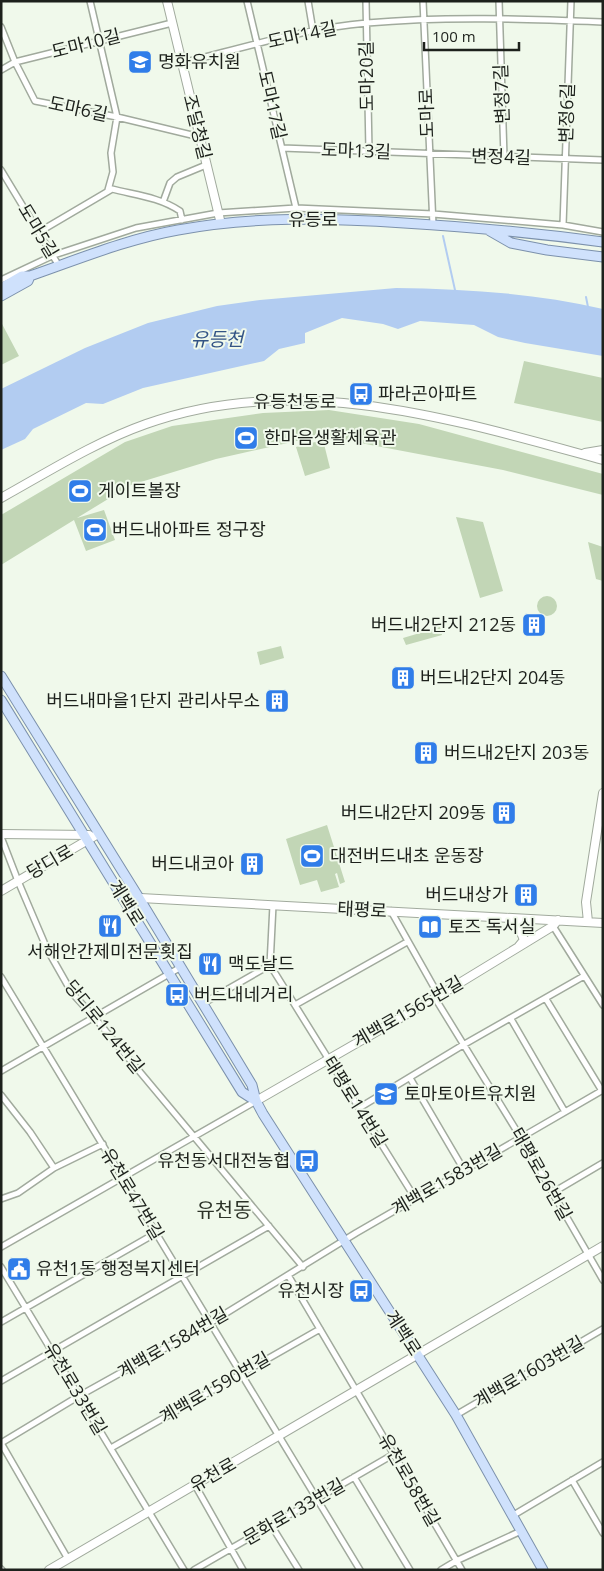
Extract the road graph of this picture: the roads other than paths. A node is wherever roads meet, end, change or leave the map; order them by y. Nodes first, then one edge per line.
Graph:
1 (90, 1) edge
2 (167, 1) edge
3 (248, 1) edge
4 (308, 1) edge
5 (366, 1) edge
6 (423, 1) edge
7 (499, 1) edge
8 (571, 1) edge
9 (500, 18) junction
10 (423, 20) junction
11 (570, 20) junction
12 (603, 22) edge
13 (172, 23) junction
14 (366, 23) junction
15 (1, 27) edge
16 (313, 31) junction
17 (99, 41) junction
18 (258, 44) junction
19 (15, 62) junction
20 (182, 63) junction
21 (1, 70) edge
22 (117, 117) junction
23 (200, 137) junction
24 (282, 148) junction
25 (369, 151) junction
26 (429, 155) junction
27 (504, 157) junction
28 (565, 159) junction
29 (603, 160) edge
30 (206, 164) junction
31 (1, 170) edge
32 (108, 190) junction
33 (163, 202) junction
34 (296, 208) junction
35 (218, 213) junction
36 (432, 214) junction
37 (182, 220) junction
38 (221, 224) junction
39 (433, 225) junction
40 (563, 225) junction
41 (485, 228) junction
42 (40, 232) junction
43 (603, 232) edge
44 (603, 242) edge
45 (54, 255) junction
46 (603, 257) edge
47 (59, 266) junction
48 (30, 276) junction
49 (2, 285) edge
50 (1, 296) edge
51 (603, 450) edge
52 (581, 454) junction
53 (603, 460) edge
54 (1, 498) edge
55 (1, 676) edge
56 (1, 700) edge
57 (603, 793) edge
58 (98, 834) junction
59 (1, 836) edge
60 (86, 838) junction
61 (18, 881) junction
62 (1, 891) edge
63 (122, 897) junction
64 (139, 898) junction
65 (273, 905) junction
66 (391, 911) junction
67 (508, 918) junction
68 (588, 922) junction
69 (603, 922) edge
70 (556, 923) junction
71 (407, 942) junction
72 (519, 947) junction
73 (270, 965) junction
74 (181, 967) junction
75 (169, 973) junction
76 (584, 976) junction
77 (1, 977) edge
78 (435, 998) junction
79 (546, 999) junction
80 (202, 1004) junction
81 (295, 1005) junction
82 (603, 1005) edge
83 (94, 1017) junction
84 (511, 1019) junction
85 (464, 1045) junction
86 (44, 1047) junction
87 (328, 1058) junction
88 (1, 1071) edge
89 (410, 1078) junction
90 (602, 1090) edge
91 (1, 1095) edge
92 (256, 1101) junction
93 (359, 1108) junction
94 (565, 1112) junction
95 (193, 1136) junction
96 (521, 1138) junction
97 (103, 1144) junction
98 (603, 1163) edge
99 (54, 1168) junction
100 (464, 1170) junction
101 (122, 1177) junction
102 (552, 1192) junction
103 (415, 1198) junction
104 (1, 1199) edge
105 (269, 1226) junction
106 (156, 1232) junction
107 (344, 1240) junction
108 (603, 1246) edge
109 (1, 1247) edge
110 (588, 1255) junction
111 (1, 1267) edge
112 (303, 1267) junction
113 (182, 1276) junction
114 (288, 1276) junction
115 (603, 1280) edge
116 (26, 1308) junction
117 (1, 1322) edge
118 (210, 1322) junction
119 (320, 1329) junction
120 (603, 1329) edge
121 (52, 1352) junction
122 (417, 1356) junction
123 (241, 1374) junction
124 (1, 1381) edge
125 (357, 1391) junction
126 (80, 1396) junction
127 (456, 1415) junction
128 (279, 1436) junction
129 (1, 1443) edge
130 (111, 1448) junction
131 (394, 1454) junction
132 (603, 1462) edge
133 (354, 1477) junction
134 (572, 1480) junction
135 (195, 1485) junction
136 (317, 1498) junction
137 (149, 1512) junction
138 (512, 1516) junction
139 (271, 1525) junction
140 (521, 1531) junction
141 (603, 1534) edge
142 (230, 1548) junction
143 (68, 1559) junction
144 (456, 1561) junction
145 (49, 1570) edge
146 (184, 1570) edge
147 (194, 1570) edge
148 (243, 1570) edge
149 (298, 1570) edge
150 (360, 1570) edge
151 (410, 1570) edge
152 (441, 1570) edge
153 (462, 1570) edge
154 (543, 1570) edge

1 - 17 street
2 - 13 main road, 조달청길
3 - 18 street, 도마17길
4 - 16 street
5 - 14 street, 도마20길
6 - 10 street, 도마로
7 - 9 street, 변정7길
8 - 11 street, 변정6길
9 - 10 street, 도마14길
9 - 11 street, 도마14길
9 - 27 street, 변정7길
10 - 14 street, 도마14길
10 - 26 street, 도마로
11 - 12 street, 도마14길
11 - 28 street, 변정6길
13 - 17 street, 도마10길
13 - 20 main road, 조달청길
14 - 16 street, 도마14길
14 - 25 street, 도마20길
15 - 19 street, 도마6길
16 - 18 street, 도마14길
17 - 19 street, 도마10길
17 - 22 street
18 - 20 street, 도마14길
18 - 24 street, 도마17길
19 - 21 street, 도마10길
19 - 22 street, 도마6길
20 - 23 main road, 조달청길
22 - 23 street, 도마6길
22 - 32 street
23 - 30 main road, 조달청길
24 - 25 street, 도마13길
24 - 34 street, 도마17길
25 - 26 street, 도마13길
26 - 27 street, 변정4길
26 - 36 street, 도마로
27 - 28 street, 변정4길
28 - 29 street, 변정4길
28 - 40 street, 변정6길
30 - 33 street
30 - 35 main road, 조달청길
31 - 42 street, 도마5길
32 - 33 street
32 - 42 street
33 - 37 street
34 - 35 street
34 - 36 street
35 - 37 street
35 - 38 main road, 조달청길
36 - 39 street, 도마로
36 - 40 street
37 - 45 street
38 - 39 main road, 유등로
38 - 47 main road, 유등로
39 - 41 main road, 유등로
40 - 43 street
41 - 44 main road, 유등로
41 - 46 main road
42 - 45 street, 도마5길
45 - 47 street, 도마5길
45 - 49 street
47 - 48 main road, 유등로
48 - 49 main road, 유등로
48 - 50 main road, 유등로
51 - 52 main road
52 - 53 main road, 유등천동로
52 - 54 main road, 유등천동로
55 - 58 main road, 계백로
56 - 60 main road, 계백로
57 - 68 main road
58 - 60 main road, 당디로
58 - 64 main road, 계백로
59 - 60 main road
59 - 61 street, 당디로124번길
60 - 61 main road, 당디로
60 - 63 main road, 계백로
61 - 62 main road, 당디로
61 - 83 street, 당디로124번길
63 - 64 main road, 태평로
63 - 75 main road, 계백로
64 - 65 main road, 태평로
64 - 74 main road, 계백로
65 - 66 main road, 태평로
65 - 73 street
66 - 67 main road, 태평로
66 - 71 street, 태평로26번길
67 - 70 main road, 태평로
67 - 72 main road
68 - 69 main road, 태평로
68 - 70 main road, 태평로
70 - 72 main road, 계백로1565번길
70 - 76 street
71 - 78 street, 태평로26번길
71 - 81 street
72 - 78 main road, 계백로1565번길
73 - 80 street
73 - 81 street, 태평로14번길
74 - 75 street
74 - 80 main road, 계백로
75 - 83 street
75 - 92 main road, 계백로
76 - 79 street
76 - 82 street
77 - 86 street, 유천로47번길
78 - 85 street, 태평로26번길
78 - 87 main road, 계백로1565번길
79 - 84 street
79 - 90 street
80 - 92 main road, 계백로
81 - 87 street, 태평로14번길
83 - 86 street
83 - 95 street, 당디로124번길
84 - 85 street
84 - 94 street
85 - 89 street
85 - 96 street, 태평로26번길
86 - 88 street
86 - 97 street, 유천로47번길
87 - 92 main road, 계백로1565번길
87 - 93 street, 태평로14번길
89 - 93 street
89 - 100 street
90 - 94 street, 계백로1583번길
91 - 99 street
92 - 95 street
92 - 107 main road, 계백로
93 - 103 street, 태평로14번길
94 - 96 street, 계백로1583번길
95 - 101 street
95 - 105 street, 당디로124번길
96 - 100 street, 계백로1583번길
96 - 102 street, 태평로26번길
97 - 99 street
97 - 101 street, 유천로47번길
98 - 102 street
99 - 104 street
100 - 103 street, 계백로1583번길
101 - 106 street, 유천로47번길
101 - 109 street
102 - 110 street, 태평로26번길
103 - 107 street, 계백로1583번길
105 - 112 street, 당디로124번길
105 - 113 street
106 - 113 street, 유천로47번길
106 - 116 street
107 - 112 street, 계백로1584번길
107 - 122 main road, 계백로
108 - 110 main road, 유천로
110 - 115 street, 태평로26번길
110 - 122 main road, 유천로
111 - 116 street, 유천로33번길
112 - 114 street, 계백로1584번길
113 - 118 street, 유천로47번길
113 - 121 street
114 - 118 street, 계백로1584번길
114 - 119 street
116 - 117 street
116 - 121 street, 유천로33번길
118 - 123 street, 유천로47번길
118 - 126 street, 계백로1584번길
119 - 123 street, 계백로1590번길
119 - 125 street
120 - 127 street, 계백로1603번길
121 - 124 street
121 - 126 street, 유천로33번길
122 - 125 main road, 유천로
122 - 127 main road, 계백로
123 - 128 street, 유천로47번길
123 - 130 street, 계백로1590번길
125 - 128 main road, 유천로
125 - 131 street, 유천로58번길
126 - 129 street, 계백로1584번길
126 - 130 street, 유천로33번길
127 - 138 main road, 계백로
128 - 135 main road, 유천로
128 - 136 street, 유천로47번길
129 - 143 street
130 - 137 street, 유천로33번길
131 - 133 street, 문화로133번길
131 - 144 street, 유천로58번길
132 - 134 street
133 - 136 street, 문화로133번길
133 - 151 street
134 - 138 street
134 - 141 street
135 - 137 main road, 유천로
135 - 142 street
136 - 139 street, 문화로133번길
136 - 150 street, 유천로47번길
137 - 143 main road, 유천로
137 - 146 street, 유천로33번길
138 - 140 main road, 계백로
139 - 142 street, 문화로133번길
139 - 149 street
140 - 144 street
140 - 154 main road, 계백로
142 - 147 street, 문화로133번길
142 - 148 street
143 - 145 main road, 유천로
144 - 152 street
144 - 153 street, 유천로58번길

